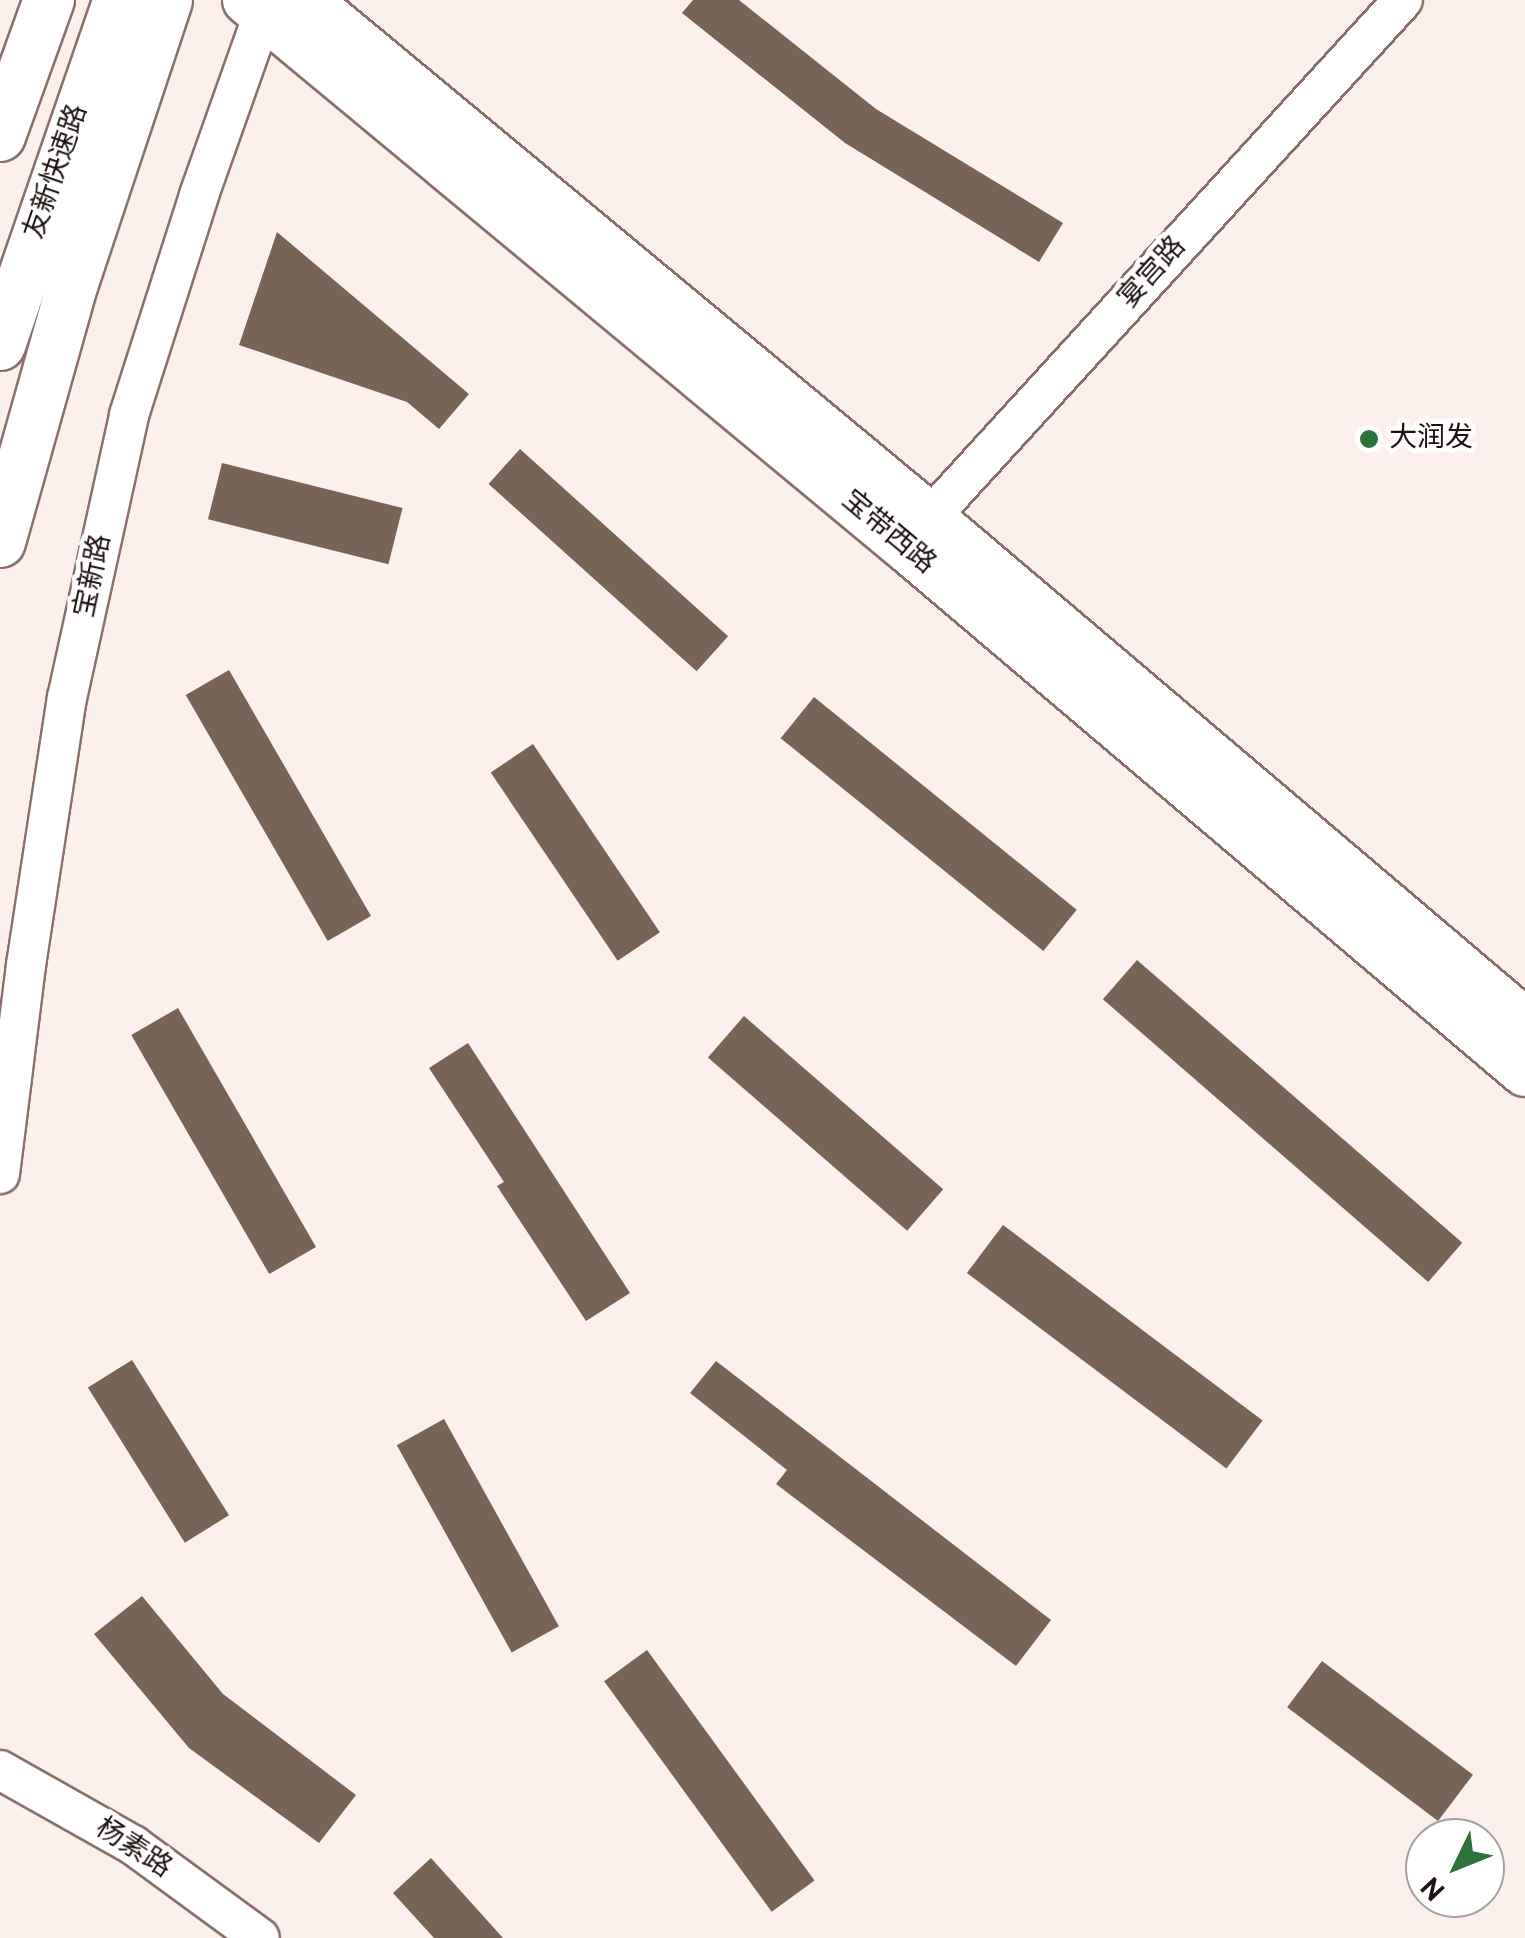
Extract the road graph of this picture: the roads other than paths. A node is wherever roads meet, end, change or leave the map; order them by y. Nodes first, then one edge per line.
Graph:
1 (49, 0) edge
2 (119, 0) edge
3 (168, 0) edge
4 (1403, 0) edge
5 (273, 4) edge
6 (0, 136) edge
7 (0, 345) edge
8 (917, 532) junction
9 (0, 542) edge
10 (1525, 1022) edge
11 (1525, 1072) edge
12 (0, 1174) edge
13 (0, 1770) edge
14 (260, 1938) edge

1 - 6 highway
2 - 7 highway, 友新快速路
3 - 9 highway
4 - 8 street, 宴宫路
5 - 8 main road, 宝带西路
5 - 12 street, 宝新路
8 - 10 main road, 宝带西路
8 - 11 main road, 宝带西路
13 - 14 street, 杨素路

